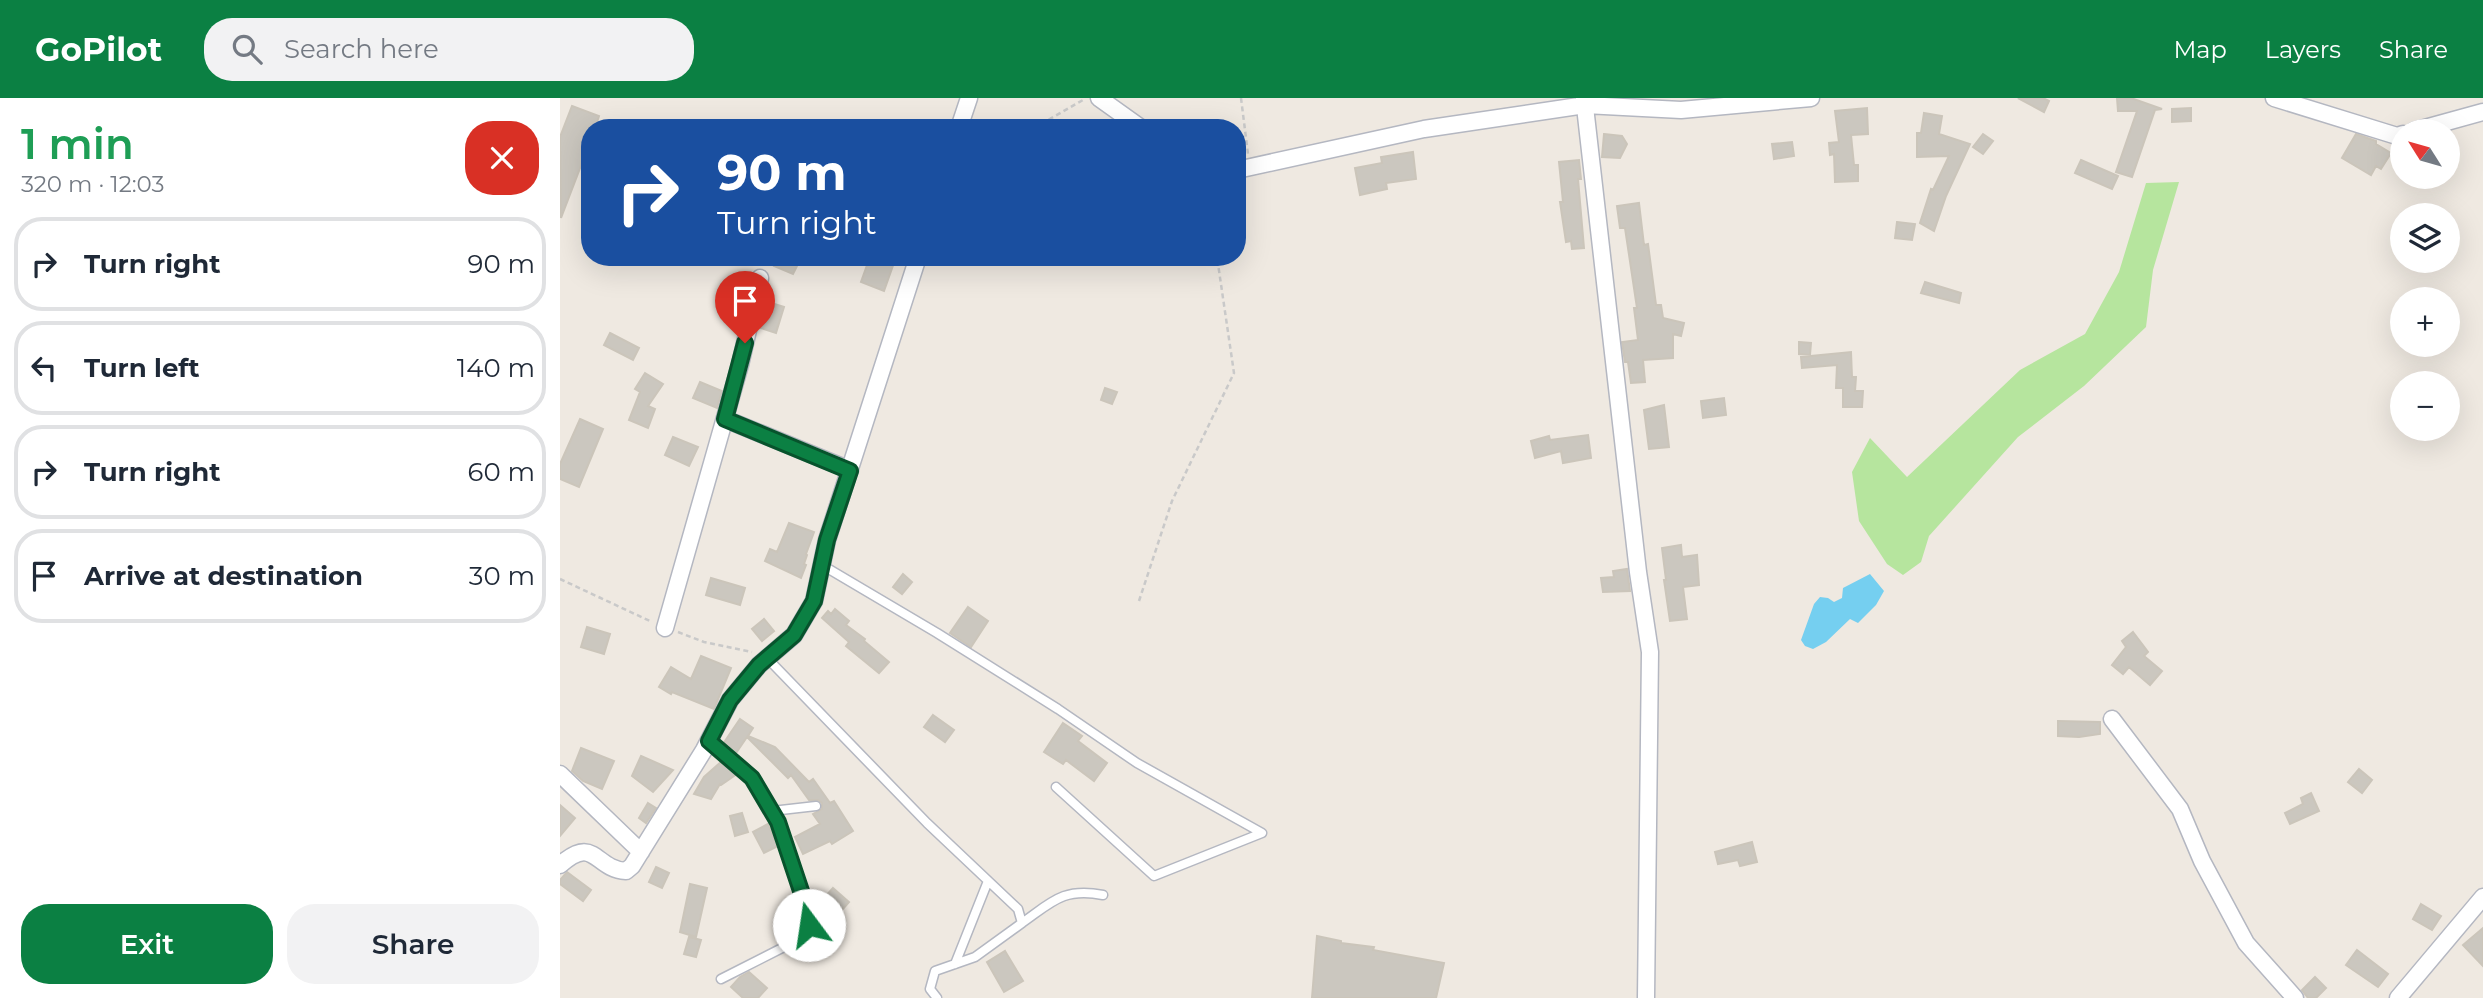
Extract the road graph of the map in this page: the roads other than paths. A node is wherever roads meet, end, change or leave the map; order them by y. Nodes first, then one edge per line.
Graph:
1 (969, 98) edge
2 (1099, 98) edge
3 (1811, 98) edge
4 (2274, 98) edge
5 (1584, 102) edge
6 (2483, 112) edge
7 (961, 119) edge
8 (1128, 119) edge
9 (2458, 119) edge
10 (2390, 134) edge
11 (1246, 169) edge
12 (915, 266) edge
13 (760, 278) dead end
14 (725, 419) junction
15 (850, 471) junction
16 (822, 565) junction
17 (665, 628) dead end
18 (767, 658) junction
19 (2112, 719) dead end
20 (709, 741) junction
21 (560, 774) edge
22 (1056, 787) dead end
23 (816, 806) dead end
24 (772, 811) junction
25 (641, 852) junction
26 (560, 865) edge
27 (989, 881) junction
28 (1103, 895) dead end
29 (2483, 897) edge
30 (1017, 927) junction
31 (955, 964) junction
32 (721, 979) dead end
33 (937, 998) edge
34 (1646, 998) edge
35 (2295, 998) edge
36 (2398, 998) edge

1 - 7 street
2 - 8 street
3 - 5 street
4 - 10 street
5 - 11 street
5 - 34 street
6 - 9 street
12 - 15 street
13 - 14 street
14 - 15 street
14 - 17 street
15 - 16 street
16 - 18 street
16 - 22 lane
18 - 20 street
18 - 27 lane
19 - 35 street
20 - 24 lane
20 - 25 street
21 - 25 street
23 - 24 lane
24 - 32 lane
25 - 26 street
27 - 30 lane
27 - 31 lane
28 - 30 lane
29 - 36 street
30 - 31 lane
31 - 33 lane

